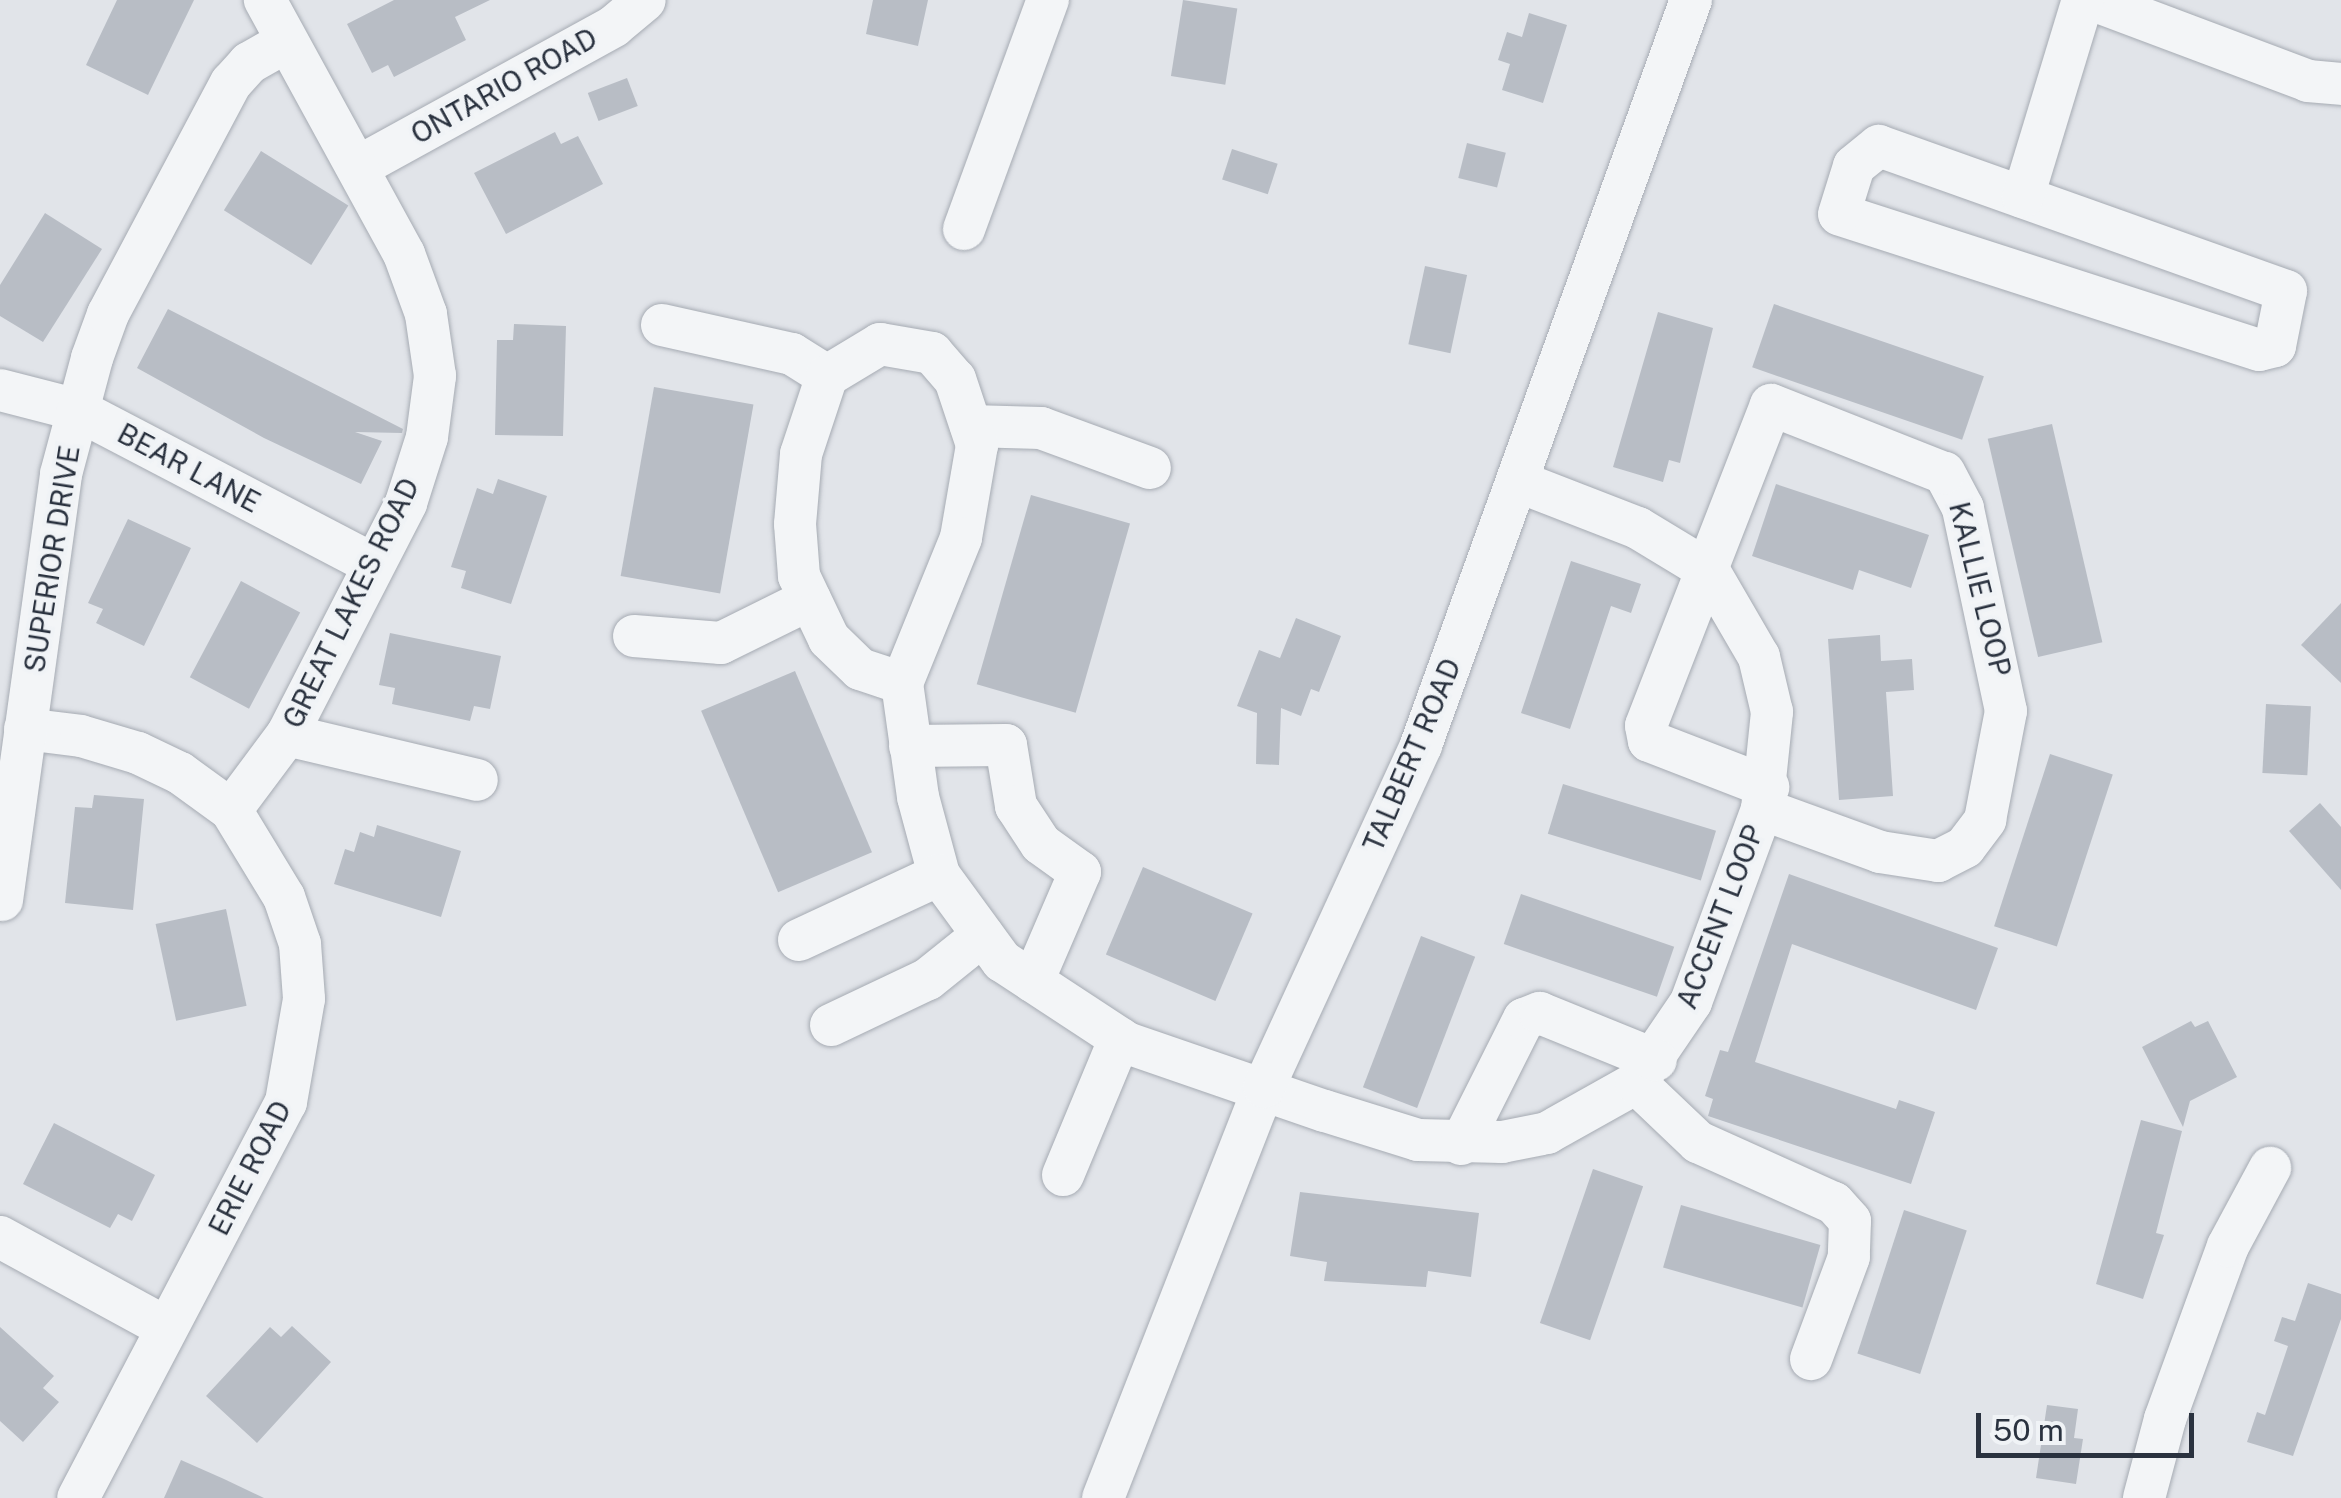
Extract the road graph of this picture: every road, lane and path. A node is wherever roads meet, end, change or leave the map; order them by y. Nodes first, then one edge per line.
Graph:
1 (265, 0) edge
2 (646, 0) edge
3 (1048, 0) edge
4 (1691, 0) edge
5 (2083, 0) edge
6 (2093, 0) edge
7 (286, 42) junction
8 (2341, 84) edge
9 (358, 167) junction
10 (2024, 198) junction
11 (964, 229) dead end
12 (662, 325) dead end
13 (827, 376) junction
14 (0, 390) edge
15 (78, 410) junction
16 (972, 426) junction
17 (1150, 468) dead end
18 (1517, 481) junction
19 (372, 564) junction
20 (1710, 571) junction
21 (810, 599) junction
22 (634, 636) dead end
23 (902, 683) junction
24 (25, 729) junction
25 (287, 735) junction
26 (910, 746) junction
27 (478, 780) dead end
28 (1765, 798) junction
29 (231, 810) junction
30 (938, 875) junction
31 (2, 900) edge
32 (983, 935) junction
33 (799, 940) dead end
34 (1033, 981) junction
35 (831, 1025) dead end
36 (1120, 1038) junction
37 (1646, 1072) junction
38 (1264, 1087) junction
39 (1461, 1144) junction
40 (2270, 1168) dead end
41 (1063, 1175) dead end
42 (0, 1237) edge
43 (165, 1327) junction
44 (1811, 1359) dead end
45 (78, 1498) edge
46 (1103, 1498) edge
47 (2144, 1498) edge

1 - 7 street, GREAT LAKES ROAD
2 - 9 street, ONTARIO ROAD
3 - 11 street
4 - 18 street, TALBERT ROAD
5 - 10 street
6 - 8 street
7 - 9 street, GREAT LAKES ROAD
7 - 15 street, SUPERIOR DRIVE
9 - 19 street, GREAT LAKES ROAD
10 - 10 street
12 - 13 street
13 - 16 street
13 - 21 street
14 - 15 street, BEAR LANE
15 - 19 street, BEAR LANE
15 - 24 street, SUPERIOR DRIVE
16 - 17 street
16 - 23 street
18 - 20 street, ACCENT LOOP
18 - 38 street, TALBERT ROAD
19 - 25 street, GREAT LAKES ROAD
20 - 28 street, ACCENT LOOP
20 - 28 street
20 - 28 street, KALLIE LOOP
21 - 22 street
21 - 23 street
23 - 26 street
24 - 29 street, ERIE ROAD
24 - 31 street, SUPERIOR DRIVE
25 - 27 street
25 - 29 street, GREAT LAKES ROAD
26 - 30 street
26 - 34 street
28 - 37 street, ACCENT LOOP
29 - 43 street, ERIE ROAD
30 - 32 street
30 - 33 street
32 - 34 street
32 - 35 street
34 - 36 street
36 - 38 street
36 - 41 street
37 - 39 street
37 - 39 street
37 - 44 street
38 - 39 street
38 - 46 street, TALBERT ROAD
40 - 47 street
42 - 43 street
43 - 45 street, ERIE ROAD

